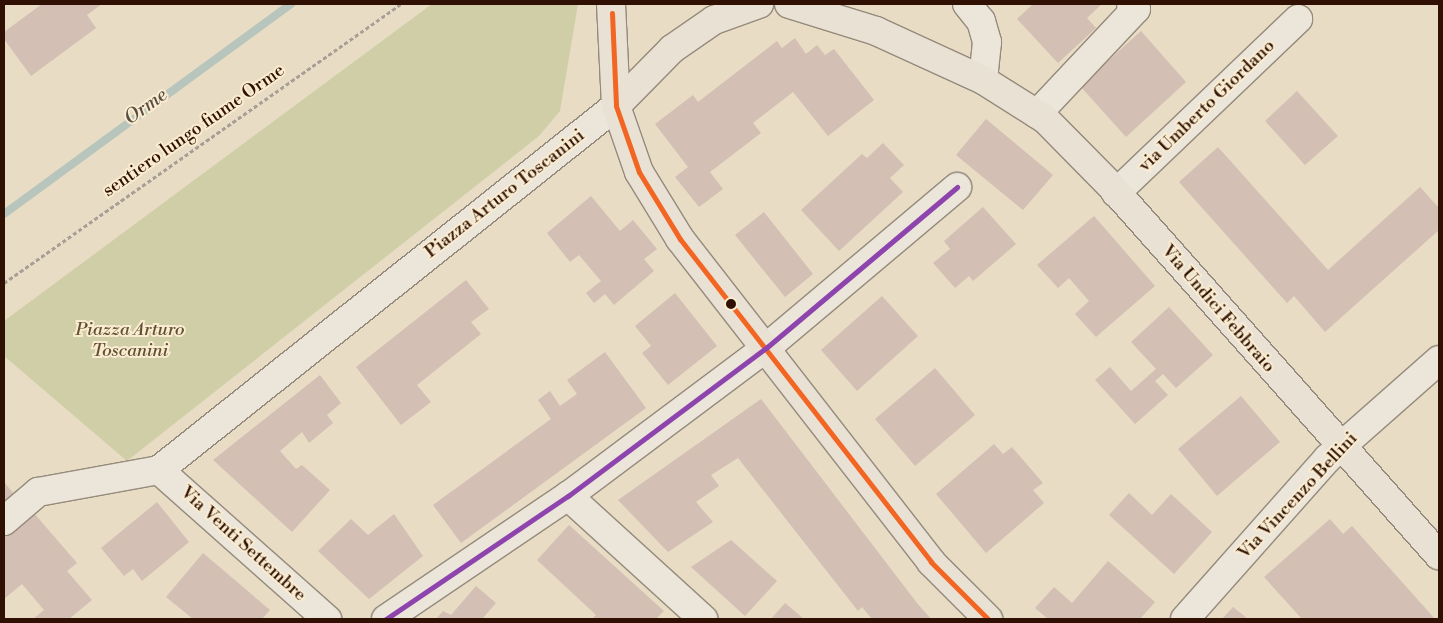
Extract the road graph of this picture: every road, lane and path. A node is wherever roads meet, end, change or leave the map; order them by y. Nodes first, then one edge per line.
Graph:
1 (401, 4) edge
2 (611, 4) edge
3 (759, 4) edge
4 (789, 4) edge
5 (966, 4) edge
6 (1131, 4) edge
7 (1298, 19) dead end
8 (983, 80) junction
9 (616, 106) junction
10 (1037, 114) junction
11 (957, 187) dead end
12 (1116, 193) junction
13 (4, 283) edge
14 (766, 348) junction
15 (1439, 360) edge
16 (1340, 446) junction
17 (159, 470) junction
18 (568, 496) junction
19 (4, 521) edge
20 (1439, 556) edge
21 (318, 616) edge
22 (386, 619) edge
23 (703, 619) edge
24 (988, 619) edge
25 (1186, 619) edge

1 - 13 path, sentiero lungo fiume Orme
2 - 9 main road
3 - 9 main road
4 - 8 main road, Via Undici Febbraio
5 - 8 street
6 - 10 street
7 - 12 street, via Umberto Giordano
8 - 10 main road, Via Undici Febbraio
9 - 14 main road
9 - 17 street, Piazza Arturo Toscanini
10 - 12 main road, Via Undici Febbraio
11 - 14 street
12 - 16 main road, Via Undici Febbraio
14 - 18 street
14 - 24 main road
15 - 16 street, Via Vincenzo Bellini
16 - 20 main road, Via Undici Febbraio
16 - 25 street, Via Vincenzo Bellini
17 - 19 street
17 - 21 street, Via Venti Settembre
18 - 22 street
18 - 23 street

